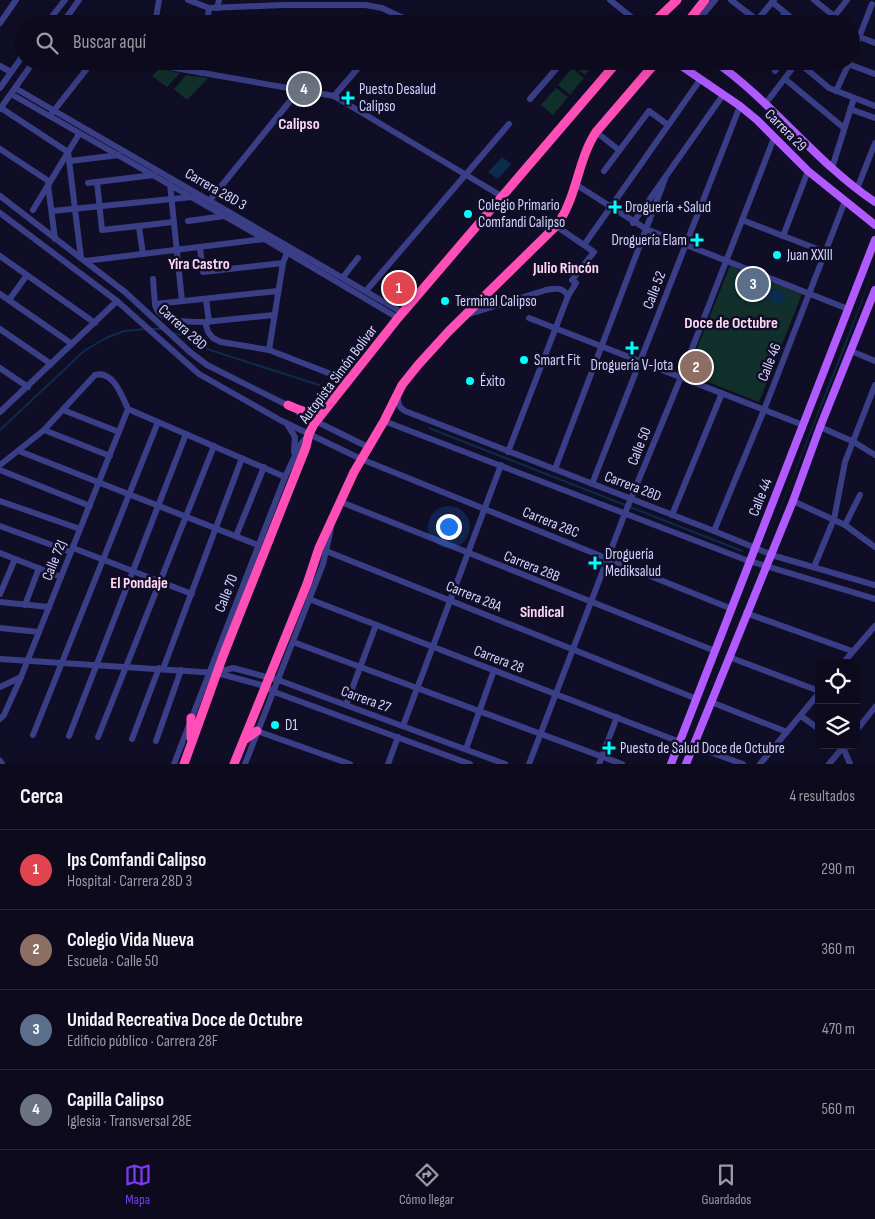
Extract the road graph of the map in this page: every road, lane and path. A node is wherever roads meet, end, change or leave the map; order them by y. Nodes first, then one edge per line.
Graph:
1 (16, 0) edge
2 (65, 0) edge
3 (79, 0) edge
4 (158, 0) edge
5 (219, 0) edge
6 (610, 0) edge
7 (671, 0) edge
8 (678, 0) edge
9 (705, 0) edge
10 (715, 0) edge
11 (731, 0) edge
12 (814, 0) edge
13 (847, 0) edge
14 (192, 1) edge
15 (773, 1) edge
16 (282, 2) edge
17 (871, 3) edge
18 (209, 8) junction
19 (217, 8) junction
20 (785, 13) joint
21 (53, 15) edge
22 (68, 15) edge
23 (156, 15) edge
24 (208, 15) edge
25 (397, 15) edge
26 (629, 15) edge
27 (661, 15) edge
28 (661, 15) edge
29 (693, 15) edge
30 (702, 15) edge
31 (747, 15) edge
32 (761, 15) edge
33 (788, 15) edge
34 (833, 15) edge
35 (835, 15) edge
36 (0, 23) edge
37 (860, 37) joint
38 (875, 43) edge
39 (0, 66) edge
40 (15, 66) edge
41 (860, 66) edge
42 (28, 70) edge
43 (86, 70) edge
44 (187, 70) edge
45 (202, 70) edge
46 (356, 70) edge
47 (555, 70) edge
48 (610, 70) edge
49 (649, 70) edge
50 (686, 70) edge
51 (728, 70) edge
52 (792, 70) edge
53 (809, 70) edge
54 (847, 70) edge
55 (11, 72) junction
56 (201, 73) junction
57 (875, 74) edge
58 (785, 79) junction
59 (700, 80) junction
60 (0, 88) edge
61 (16, 88) junction
62 (299, 90) junction
63 (838, 92) junction
64 (11, 94) junction
65 (723, 95) junction
66 (334, 96) junction
67 (854, 98) junction
68 (530, 99) dead end
69 (766, 103) junction
70 (740, 106) junction
71 (875, 106) edge
72 (850, 108) junction
73 (0, 109) edge
74 (54, 110) junction
75 (50, 116) junction
76 (875, 118) edge
77 (509, 124) dead end
78 (668, 125) junction
79 (844, 128) junction
80 (596, 132) junction
81 (79, 134) junction
82 (774, 138) junction
83 (875, 143) edge
84 (0, 149) edge
85 (619, 150) junction
86 (68, 152) junction
87 (120, 155) junction
88 (70, 161) junction
89 (832, 168) junction
90 (604, 171) dead end
91 (808, 171) junction
92 (466, 174) junction
93 (154, 176) junction
94 (665, 179) junction
95 (97, 182) junction
96 (88, 183) dead end
97 (49, 184) junction
98 (170, 184) junction
99 (575, 184) junction
100 (857, 189) junction
101 (0, 196) edge
102 (192, 197) junction
103 (503, 197) junction
104 (171, 200) junction
105 (210, 200) junction
106 (845, 202) junction
107 (875, 202) edge
108 (610, 207) junction
109 (100, 208) junction
110 (33, 210) dead end
111 (76, 210) junction
112 (52, 211) junction
113 (0, 213) edge
114 (224, 216) junction
115 (742, 220) junction
116 (188, 221) dead end
117 (174, 222) junction
118 (633, 223) junction
119 (875, 224) edge
120 (556, 226) junction
121 (139, 227) junction
122 (646, 229) junction
123 (263, 236) junction
124 (783, 236) junction
125 (55, 238) junction
126 (875, 240) edge
127 (685, 244) junction
128 (584, 245) junction
129 (200, 248) junction
130 (288, 250) junction
131 (177, 251) junction
132 (825, 252) junction
133 (142, 254) junction
134 (0, 256) edge
135 (358, 258) dead end
136 (83, 260) junction
137 (727, 260) junction
138 (283, 263) junction
139 (27, 275) junction
140 (343, 277) junction
141 (153, 279) dead end
142 (875, 290) edge
143 (278, 291) junction
144 (366, 291) junction
145 (0, 294) edge
146 (809, 294) junction
147 (568, 296) junction
148 (206, 299) junction
149 (9, 300) junction
150 (117, 301) junction
151 (182, 301) junction
152 (155, 304) junction
153 (848, 309) junction
154 (274, 315) junction
155 (465, 315) junction
156 (401, 316) junction
157 (529, 318) dead end
158 (207, 322) junction
159 (95, 323) junction
160 (0, 329) edge
161 (556, 329) junction
162 (72, 344) junction
163 (601, 346) junction
164 (269, 350) junction
165 (851, 351) junction
166 (640, 361) junction
167 (875, 361) edge
168 (51, 364) junction
169 (0, 368) edge
170 (681, 377) junction
171 (349, 381) junction
172 (875, 385) edge
173 (28, 387) junction
174 (398, 392) junction
175 (722, 393) junction
176 (336, 396) junction
177 (288, 405) junction
178 (128, 409) junction
179 (64, 410) junction
180 (764, 410) junction
181 (0, 412) edge
182 (280, 420) junction
183 (316, 421) junction
184 (384, 421) junction
185 (158, 422) junction
186 (803, 425) junction
187 (820, 427) junction
188 (44, 430) junction
189 (119, 432) junction
190 (186, 434) junction
191 (309, 434) junction
192 (854, 442) junction
193 (214, 446) junction
194 (368, 447) junction
195 (19, 450) junction
196 (873, 451) edge
197 (508, 452) junction
198 (110, 456) junction
199 (242, 458) junction
200 (294, 458) junction
201 (361, 459) junction
202 (0, 465) edge
203 (500, 465) junction
204 (264, 467) junction
205 (554, 469) junction
206 (0, 470) edge
207 (286, 477) junction
208 (99, 483) junction
209 (592, 484) junction
210 (129, 494) junction
211 (860, 495) dead end
212 (631, 500) junction
213 (793, 501) junction
214 (0, 502) edge
215 (341, 502) junction
216 (90, 506) junction
217 (159, 506) junction
218 (484, 509) junction
219 (626, 512) junction
220 (672, 515) junction
221 (186, 516) junction
222 (333, 519) junction
223 (834, 519) junction
224 (845, 525) junction
225 (0, 526) edge
226 (216, 528) junction
227 (80, 529) junction
228 (714, 531) junction
229 (271, 533) junction
230 (236, 536) junction
231 (259, 542) junction
232 (875, 547) edge
233 (755, 548) junction
234 (72, 550) junction
235 (326, 551) junction
236 (0, 553) edge
237 (467, 554) junction
238 (771, 555) junction
239 (607, 558) junction
240 (15, 559) junction
241 (103, 560) junction
242 (750, 561) junction
243 (766, 566) junction
244 (814, 567) junction
245 (39, 568) junction
246 (133, 572) junction
247 (61, 577) junction
248 (160, 582) junction
249 (875, 585) edge
250 (0, 594) edge
251 (192, 594) junction
252 (875, 598) edge
253 (309, 599) junction
254 (450, 599) junction
255 (0, 602) edge
256 (590, 603) junction
257 (25, 604) junction
258 (49, 607) junction
259 (732, 609) junction
260 (746, 613) junction
261 (376, 625) junction
262 (875, 626) edge
263 (0, 628) edge
264 (39, 632) junction
265 (293, 642) junction
266 (433, 646) junction
267 (573, 649) junction
268 (715, 651) junction
269 (852, 652) junction
270 (729, 657) junction
271 (0, 659) edge
272 (846, 659) edge
273 (28, 660) junction
274 (62, 662) junction
275 (97, 664) junction
276 (126, 666) junction
277 (360, 667) junction
278 (161, 669) junction
279 (181, 670) junction
280 (494, 670) junction
281 (213, 672) junction
282 (21, 677) junction
283 (273, 679) junction
284 (0, 687) edge
285 (417, 688) junction
286 (269, 689) junction
287 (815, 690) edge
288 (556, 694) junction
289 (815, 697) edge
290 (696, 699) junction
291 (711, 702) junction
292 (207, 703) junction
293 (346, 705) junction
294 (875, 707) edge
295 (479, 711) junction
296 (801, 716) junction
297 (191, 717) junction
298 (617, 717) junction
299 (0, 719) edge
300 (403, 726) junction
301 (815, 726) edge
302 (860, 726) edge
303 (257, 731) junction
304 (787, 732) junction
305 (541, 734) junction
306 (33, 735) dead end
307 (69, 736) dead end
308 (98, 737) dead end
309 (398, 737) junction
310 (132, 739) dead end
311 (244, 740) junction
312 (156, 741) dead end
313 (680, 742) junction
314 (192, 743) junction
315 (694, 746) junction
316 (466, 749) junction
317 (841, 749) edge
318 (844, 749) edge
319 (238, 753) junction
320 (602, 756) junction
321 (174, 764) edge
322 (184, 764) edge
323 (234, 764) edge
324 (241, 764) edge
325 (245, 764) edge
326 (350, 764) edge
327 (388, 764) edge
328 (470, 764) edge
329 (505, 764) edge
330 (529, 764) edge
331 (599, 764) edge
332 (622, 764) edge
333 (671, 764) edge
334 (686, 764) edge
335 (743, 764) edge
336 (760, 764) edge
337 (829, 764) edge
338 (850, 764) edge

1 - 36 street
2 - 21 street
3 - 22 street
4 - 23 street
5 - 19 street
6 - 26 street
7 - 27 street
8 - 28 highway
9 - 29 highway
10 - 30 street
11 - 31 street
12 - 34 street
13 - 35 street
14 - 18 street
15 - 20 street
15 - 32 street
16 - 19 street
16 - 25 street
17 - 37 street
18 - 19 street
18 - 24 street
20 - 33 street
37 - 38 street
39 - 55 street
40 - 55 street
41 - 57 street
42 - 61 street
43 - 74 street
44 - 56 street
45 - 56 street
46 - 66 street
47 - 68 street
48 - 103 highway, Autopista Simón Bolívar
49 - 80 highway
50 - 59 main road, Carrera 29
51 - 69 main road, Carrera 29
52 - 58 street
53 - 63 street
54 - 63 street
55 - 60 street
56 - 62 street
58 - 69 street
58 - 79 street
59 - 65 main road, Carrera 29
59 - 78 street
61 - 64 street
61 - 74 street, Carrera 28D 3
62 - 66 street
62 - 105 street
63 - 67 street
63 - 72 street
64 - 73 street
64 - 75 street, Carrera 28D 3
65 - 70 main road, Carrera 29
65 - 94 street
66 - 92 street
67 - 71 street
67 - 72 street
69 - 89 main road, Carrera 29
70 - 82 main road, Carrera 29
70 - 127 street, Calle 52
72 - 76 street
72 - 79 street
73 - 86 street
74 - 75 street
74 - 105 street, Carrera 28D 3
75 - 81 street, Carrera 28D 3
77 - 92 street
78 - 85 street
78 - 108 street
79 - 89 street
80 - 85 street
80 - 99 highway
81 - 86 street
81 - 87 street, Carrera 28D 3
82 - 91 main road, Carrera 29
82 - 115 street, Calle 50
83 - 100 street
84 - 97 street
85 - 90 street
86 - 88 street
86 - 97 street
87 - 88 street
87 - 93 street, Carrera 28D 3
88 - 111 street
89 - 100 main road, Carrera 29
91 - 106 main road, Carrera 29
91 - 124 street
92 - 103 street
92 - 144 street
93 - 95 street
93 - 98 street, Carrera 28D 3
94 - 118 street
94 - 122 street
95 - 96 street
95 - 109 street
97 - 110 street
97 - 112 street
98 - 102 street, Carrera 28D 3
98 - 104 street
99 - 108 street
99 - 120 highway
100 - 107 main road, Carrera 29
101 - 125 street, Carrera 28D
102 - 104 street
102 - 114 street, Carrera 28D 3
103 - 156 highway, Autopista Simón Bolívar
104 - 109 street
104 - 117 street
105 - 123 street, Carrera 28D 3
106 - 119 main road, Carrera 29
106 - 132 street, Calle 46
108 - 118 street
108 - 128 street
109 - 111 street
109 - 121 street
111 - 112 street
111 - 136 street
112 - 125 street
113 - 150 street, Carrera 28D
114 - 116 street
114 - 123 street, Carrera 28D 3
115 - 124 street
115 - 137 street, Calle 50
117 - 121 street
117 - 131 street
118 - 122 street
120 - 128 street
120 - 155 highway
121 - 133 street
122 - 127 street
122 - 163 street
123 - 129 street
123 - 130 street, Carrera 28D 3
124 - 132 street
125 - 136 street, Carrera 28D
126 - 153 main road, Calle 44
127 - 137 street
127 - 166 street, Calle 52
128 - 147 street
129 - 131 street
129 - 138 street
130 - 138 street
130 - 140 street, Carrera 28D 3
130 - 156 street, Carrera 28D 3
131 - 133 street
131 - 151 street
132 - 146 street, Calle 46
133 - 136 street
134 - 139 street
135 - 140 street
136 - 177 street, Carrera 28D
137 - 146 street
137 - 170 street, Calle 50
138 - 143 street
139 - 149 street
139 - 159 street
140 - 144 street, Carrera 28D 3
141 - 152 street
142 - 165 main road
143 - 148 street
143 - 154 street
144 - 156 street, Carrera 28D 3
145 - 149 street
146 - 153 street
146 - 180 street, Calle 46
147 - 155 street
147 - 161 street
148 - 151 street
148 - 158 street
149 - 162 street
150 - 159 street
150 - 182 street, Carrera 28D
151 - 152 street
152 - 158 street
153 - 186 main road, Calle 44
154 - 158 street
154 - 164 street
155 - 174 highway
156 - 171 highway, Autopista Simón Bolívar
157 - 161 street
158 - 164 street
159 - 162 street
160 - 168 street
161 - 163 street
161 - 197 street
162 - 168 street
163 - 166 street
163 - 205 street
164 - 171 street
165 - 167 street
165 - 187 main road
166 - 170 street
166 - 209 street, Calle 52
168 - 173 street
169 - 173 street
170 - 175 street
170 - 212 street, Calle 50
171 - 176 highway, Autopista Simón Bolívar
172 - 192 street
173 - 181 street
174 - 184 highway
174 - 197 street, Carrera 28D
175 - 180 street
175 - 220 street
176 - 177 highway
176 - 183 highway, Autopista Simón Bolívar
177 - 183 street, Carrera 28D
178 - 179 street
178 - 185 street
178 - 189 street, Calle 72J
179 - 188 street
179 - 189 street
180 - 186 street
180 - 228 street, Calle 46
182 - 191 street, Carrera 28D
182 - 200 street
183 - 191 highway, Autopista Simón Bolívar
183 - 194 street, Carrera 28D
184 - 194 highway
184 - 203 street, Carrera 28D
185 - 190 street
185 - 210 street
186 - 233 main road, Calle 44
187 - 192 street
187 - 213 main road
188 - 195 street
188 - 198 street
189 - 198 street, Calle 72J
190 - 193 street
190 - 217 street
191 - 200 street, Calle 70
191 - 201 street, Carrera 28D
191 - 229 highway, Autopista Simón Bolívar
192 - 196 street
192 - 223 street
193 - 199 street
193 - 221 street
194 - 201 highway
195 - 202 street
195 - 208 street
197 - 205 street, Carrera 28D
198 - 208 street, Calle 72J
199 - 204 street
199 - 226 street
200 - 207 street, Calle 70
201 - 215 highway
201 - 218 street, Carrera 28C
203 - 218 street
203 - 219 street, Carrera 28D
204 - 207 street
204 - 230 street
205 - 209 street, Carrera 28D
206 - 216 street
207 - 231 street, Calle 70
208 - 210 street
208 - 216 street, Calle 72J
209 - 212 street, Carrera 28D
210 - 217 street
210 - 241 street
211 - 224 street
212 - 219 street, Calle 50
212 - 220 street, Carrera 28D
213 - 223 street
213 - 238 main road
214 - 227 street
215 - 222 highway
215 - 237 street, Carrera 28B
216 - 227 street, Calle 72J
217 - 221 street
217 - 246 street
218 - 237 street
218 - 239 street, Carrera 28C
219 - 239 street, Calle 50
219 - 242 street, Carrera 28D
220 - 228 street, Carrera 28D
221 - 226 street
221 - 248 street
222 - 235 street
222 - 283 highway
223 - 224 street
223 - 244 street
224 - 232 street
225 - 234 street
226 - 230 street
226 - 251 street
227 - 234 street, Calle 72J
228 - 233 street, Carrera 28D
229 - 231 highway
229 - 281 highway, Autopista Simón Bolívar
230 - 231 street
231 - 281 street, Calle 70
233 - 238 street, Carrera 28D
233 - 242 main road, Calle 44
234 - 241 street
234 - 247 street, Calle 72J
235 - 253 street
235 - 254 street, Carrera 28A
236 - 240 street
237 - 254 street
237 - 256 street, Carrera 28B
238 - 243 main road
238 - 244 street, Carrera 28D
239 - 256 street, Calle 50
239 - 259 street, Carrera 28C
240 - 245 street
240 - 250 street
241 - 246 street
241 - 274 street
242 - 243 street, Carrera 28D
242 - 259 main road, Calle 44
243 - 252 street, Carrera 28D
243 - 260 main road
244 - 249 street, Carrera 28D
245 - 247 street
245 - 257 street
246 - 248 street
246 - 275 street
247 - 258 street, Calle 72J
248 - 251 street
248 - 276 street
251 - 278 street
253 - 261 street, Carrera 28
253 - 265 street
254 - 266 street
254 - 267 street, Carrera 28A
255 - 257 street
256 - 267 street, Calle 50
256 - 268 street, Carrera 28B
257 - 258 street
258 - 264 street, Calle 72J
259 - 268 main road, Calle 44
260 - 269 street
260 - 270 main road
261 - 266 street, Carrera 28
261 - 277 street
262 - 269 street
263 - 264 street
264 - 273 street, Calle 72J
265 - 277 street
265 - 283 street
266 - 280 street, Carrera 28
266 - 285 street
267 - 288 street, Calle 50
267 - 290 street, Carrera 28A
268 - 290 main road, Calle 44
269 - 272 street
270 - 287 street
270 - 291 main road
271 - 273 street, Carrera 27
273 - 274 street, Carrera 27
273 - 282 street, Calle 72J
274 - 275 street, Carrera 27
274 - 306 street
275 - 276 street, Carrera 27
275 - 307 street
276 - 278 street, Carrera 27
276 - 308 street
277 - 285 street
277 - 293 street
278 - 279 street, Carrera 27
278 - 310 street
279 - 281 street, Carrera 27
279 - 312 street
280 - 288 street, Carrera 28
280 - 295 street
281 - 283 street, Carrera 27
281 - 286 street, Carrera 27
281 - 292 highway, Autopista Simón Bolívar
281 - 297 street, Calle 70
282 - 284 street
282 - 299 street, Calle 72J
283 - 286 highway
283 - 293 street, Carrera 27
285 - 295 street
285 - 300 street
286 - 303 street
286 - 309 street, Carrera 27
286 - 311 highway
288 - 298 street, Carrera 28
288 - 305 street, Calle 50
289 - 296 street
290 - 313 main road, Calle 44
291 - 304 street
291 - 315 main road
292 - 297 highway
292 - 314 highway, Autopista Simón Bolívar
293 - 300 street, Carrera 27
294 - 302 street
295 - 305 street
295 - 316 street
296 - 301 street
296 - 304 street
297 - 314 highway
297 - 321 street, Calle 70
298 - 313 street, Carrera 28
298 - 320 street
300 - 316 street, Carrera 27
303 - 311 highway
303 - 325 street
303 - 326 street
304 - 336 street
305 - 320 street
305 - 330 street, Calle 50
309 - 327 street
309 - 328 street, Carrera 27
311 - 319 highway
313 - 333 main road, Calle 44
314 - 322 highway, Autopista Simón Bolívar
315 - 334 main road
315 - 335 street
316 - 329 street, Carrera 27
317 - 337 street
318 - 338 street
319 - 323 highway
319 - 324 highway
320 - 331 street
320 - 332 street

